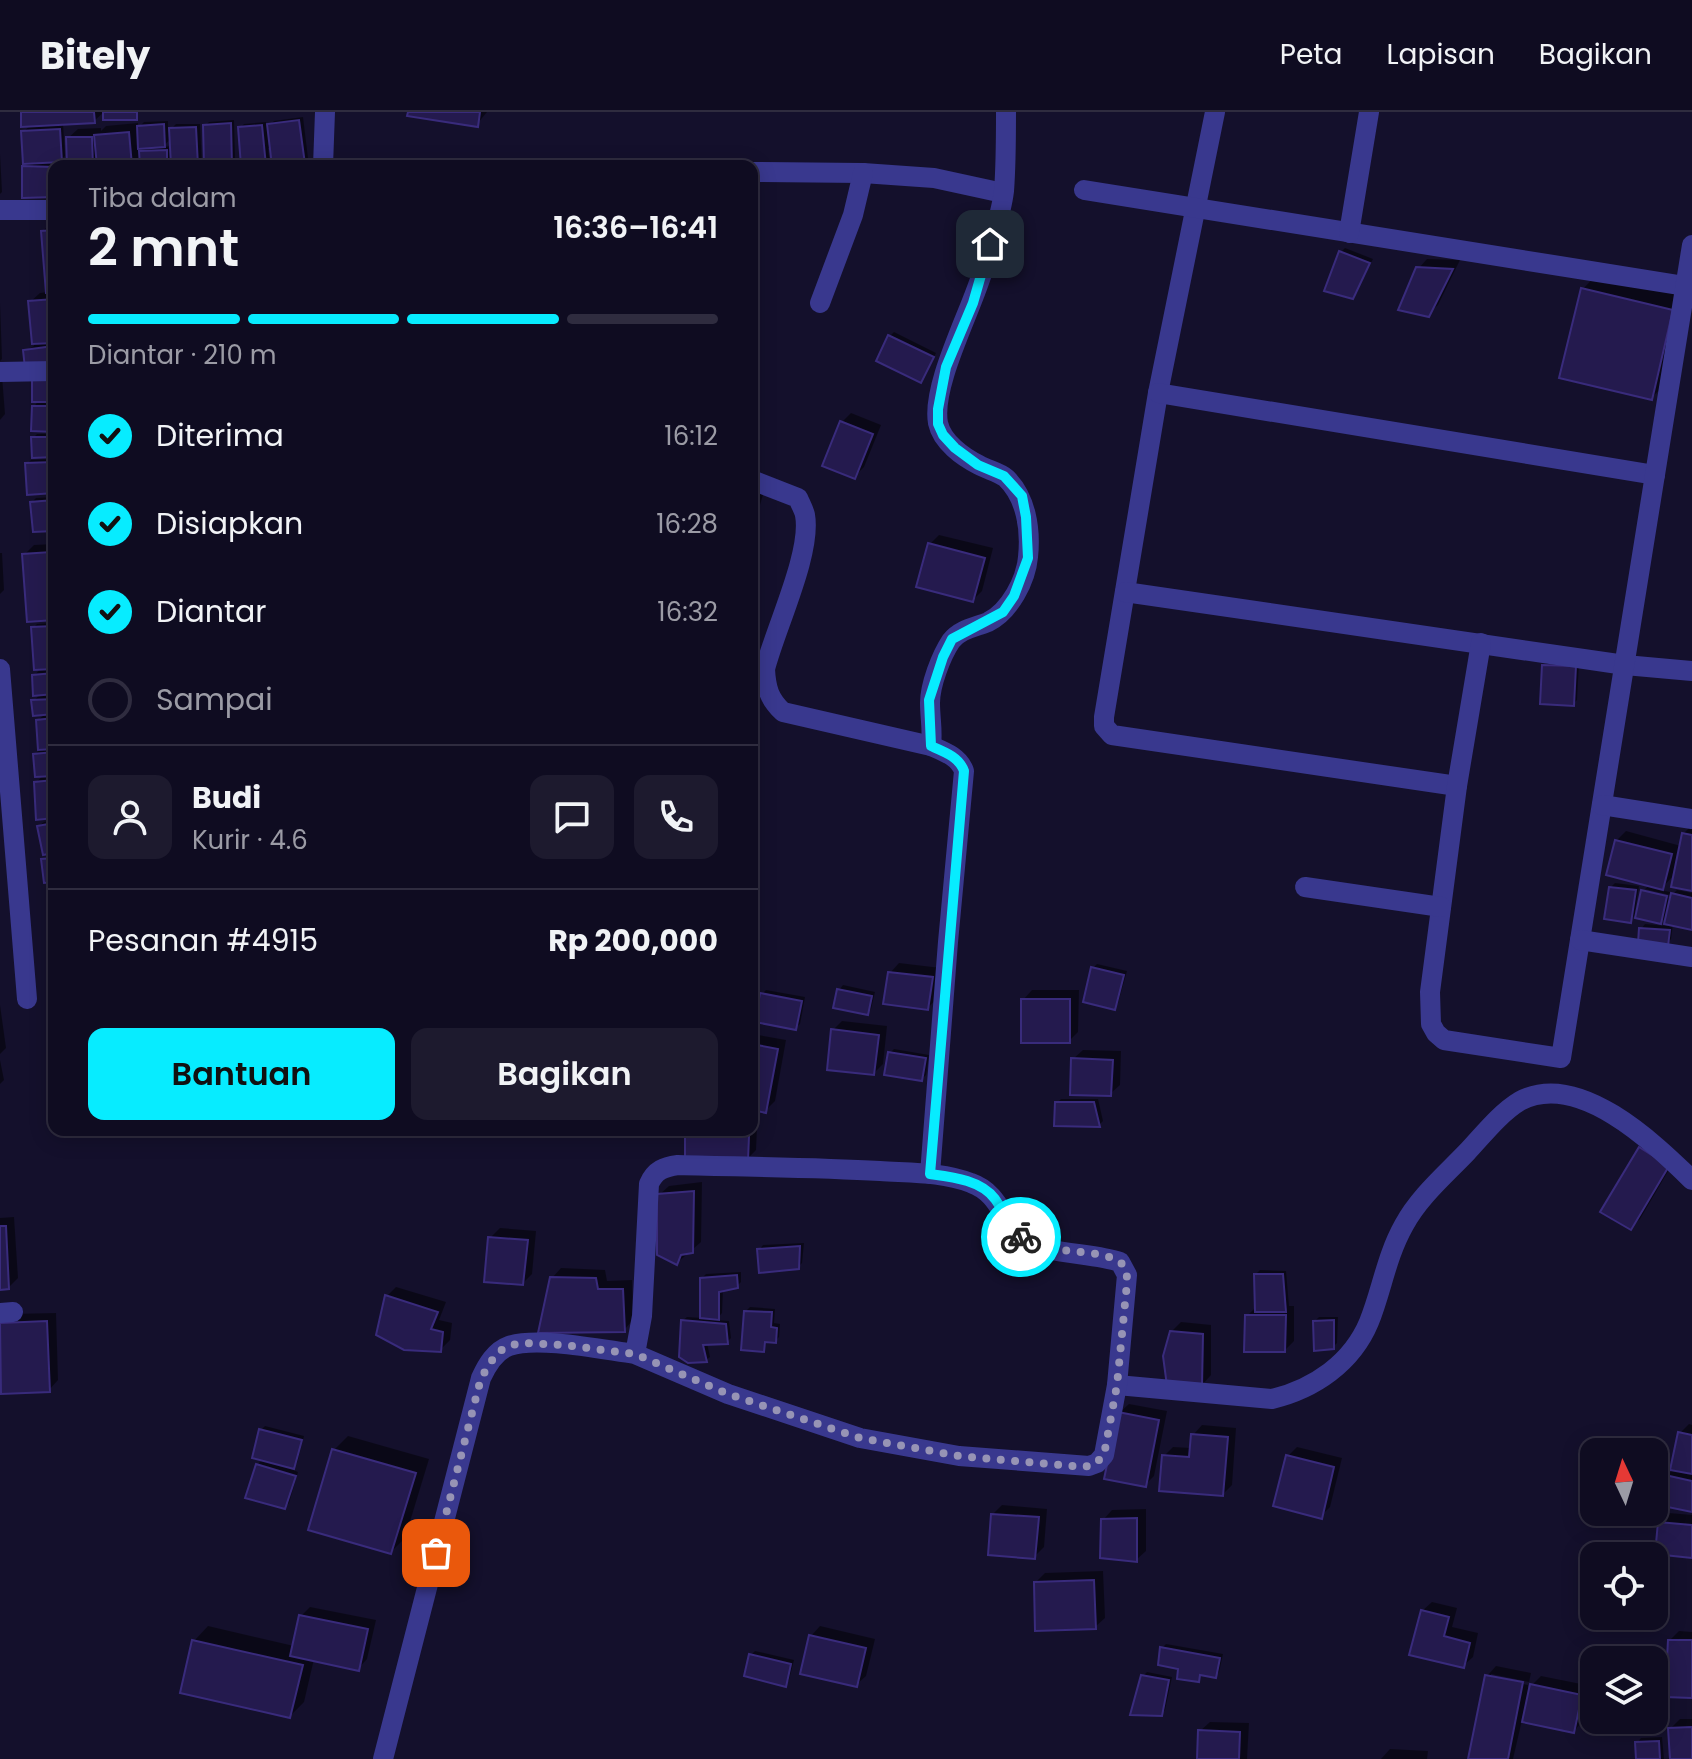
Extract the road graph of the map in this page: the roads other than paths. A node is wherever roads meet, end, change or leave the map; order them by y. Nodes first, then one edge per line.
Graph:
1 (325, 112) edge
2 (1006, 112) edge
3 (1215, 112) edge
4 (1369, 112) edge
5 (323, 160) edge
6 (758, 172) edge
7 (863, 173) junction
8 (1084, 190) dead end
9 (1003, 193) junction
10 (1194, 208) junction
11 (0, 210) edge
12 (48, 210) edge
13 (1349, 233) junction
14 (1692, 245) edge
15 (1685, 286) junction
16 (820, 303) dead end
17 (48, 371) edge
18 (0, 372) edge
19 (1158, 393) junction
20 (1655, 475) junction
21 (758, 482) edge
22 (1125, 592) junction
23 (1481, 643) junction
24 (1625, 665) junction
25 (0, 669) edge
26 (1692, 671) edge
27 (931, 746) junction
28 (1457, 786) junction
29 (1602, 805) junction
30 (1692, 819) edge
31 (1305, 887) dead end
32 (1441, 907) junction
33 (1580, 940) junction
34 (1692, 957) edge
35 (27, 999) dead end
36 (930, 1174) junction
37 (1692, 1180) edge
38 (635, 1354) junction
39 (1117, 1385) junction
40 (383, 1759) edge

1 - 5 street
2 - 9 street
3 - 10 street
4 - 13 street
6 - 7 street
7 - 9 street
7 - 16 street
8 - 10 street
9 - 27 street
10 - 13 street
10 - 19 street
11 - 12 street
13 - 15 street
14 - 15 street
15 - 20 street
17 - 18 street
19 - 20 street
19 - 22 street
20 - 24 street
21 - 27 street
22 - 23 street
22 - 28 street
23 - 24 street
23 - 28 street
24 - 26 street
24 - 29 street
25 - 35 street
27 - 36 street
28 - 32 street
29 - 30 street
29 - 33 street
31 - 32 street
32 - 33 street
33 - 34 street
36 - 38 street
36 - 39 street
37 - 39 street
38 - 39 street
38 - 40 street

